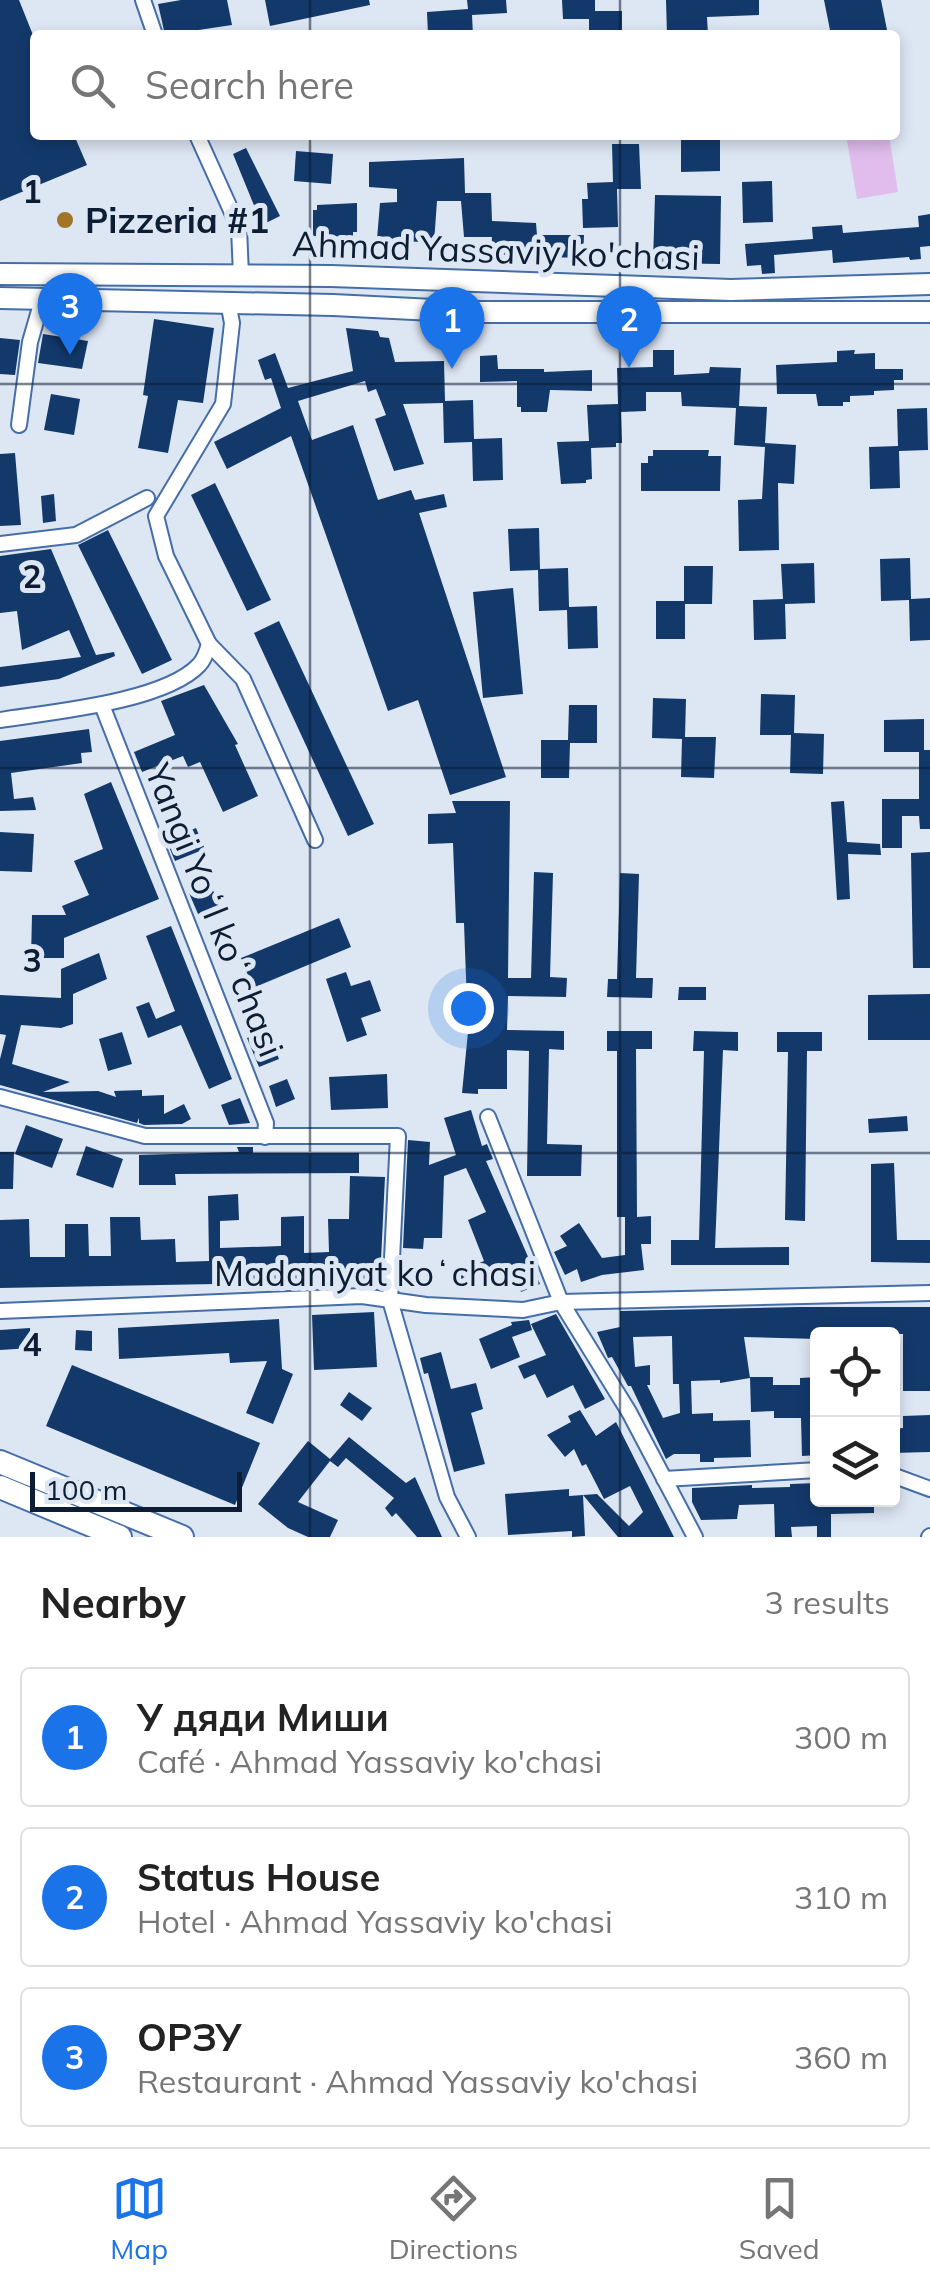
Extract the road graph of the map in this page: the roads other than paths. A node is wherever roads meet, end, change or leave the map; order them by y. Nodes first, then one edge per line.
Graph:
1 (144, 0) edge
2 (153, 30) edge
3 (199, 140) edge
4 (0, 274) edge
5 (242, 276) junction
6 (930, 284) edge
7 (43, 297) junction
8 (0, 298) edge
9 (228, 302) junction
10 (930, 312) edge
11 (19, 425) dead end
12 (148, 498) dead end
13 (0, 544) edge
14 (209, 644) junction
15 (102, 705) junction
16 (0, 720) edge
17 (315, 840) dead end
18 (0, 1096) edge
19 (488, 1117) dead end
20 (265, 1138) junction
21 (930, 1293) edge
22 (390, 1300) junction
23 (562, 1302) junction
24 (0, 1311) edge
25 (0, 1462) edge
26 (810, 1470) edge
27 (900, 1477) edge
28 (664, 1479) junction
29 (0, 1487) edge
30 (930, 1489) edge
31 (48, 1494) junction
32 (120, 1537) edge
33 (182, 1537) edge
34 (468, 1537) edge
35 (695, 1537) edge

1 - 2 street
3 - 5 street
4 - 5 main road, Ahmad Yassaviy ko'chasi
5 - 6 main road, Ahmad Yassaviy ko'chasi
7 - 8 main road, Ahmad Yassaviy ko'chasi
7 - 9 main road, Ahmad Yassaviy ko'chasi
7 - 11 street
9 - 10 main road, Ahmad Yassaviy ko'chasi
9 - 14 street
12 - 13 street
14 - 15 street
14 - 17 street
15 - 16 street
15 - 20 street, Yangi Yoʻl koʻchasi
18 - 20 street
19 - 23 street
20 - 22 street
21 - 23 street, Madaniyat koʻchasi
22 - 23 street, Madaniyat koʻchasi
22 - 24 street, Madaniyat koʻchasi
22 - 34 street
23 - 28 street
25 - 31 highway
26 - 28 street
27 - 30 street
28 - 35 street
29 - 31 highway
31 - 32 highway
31 - 33 highway

